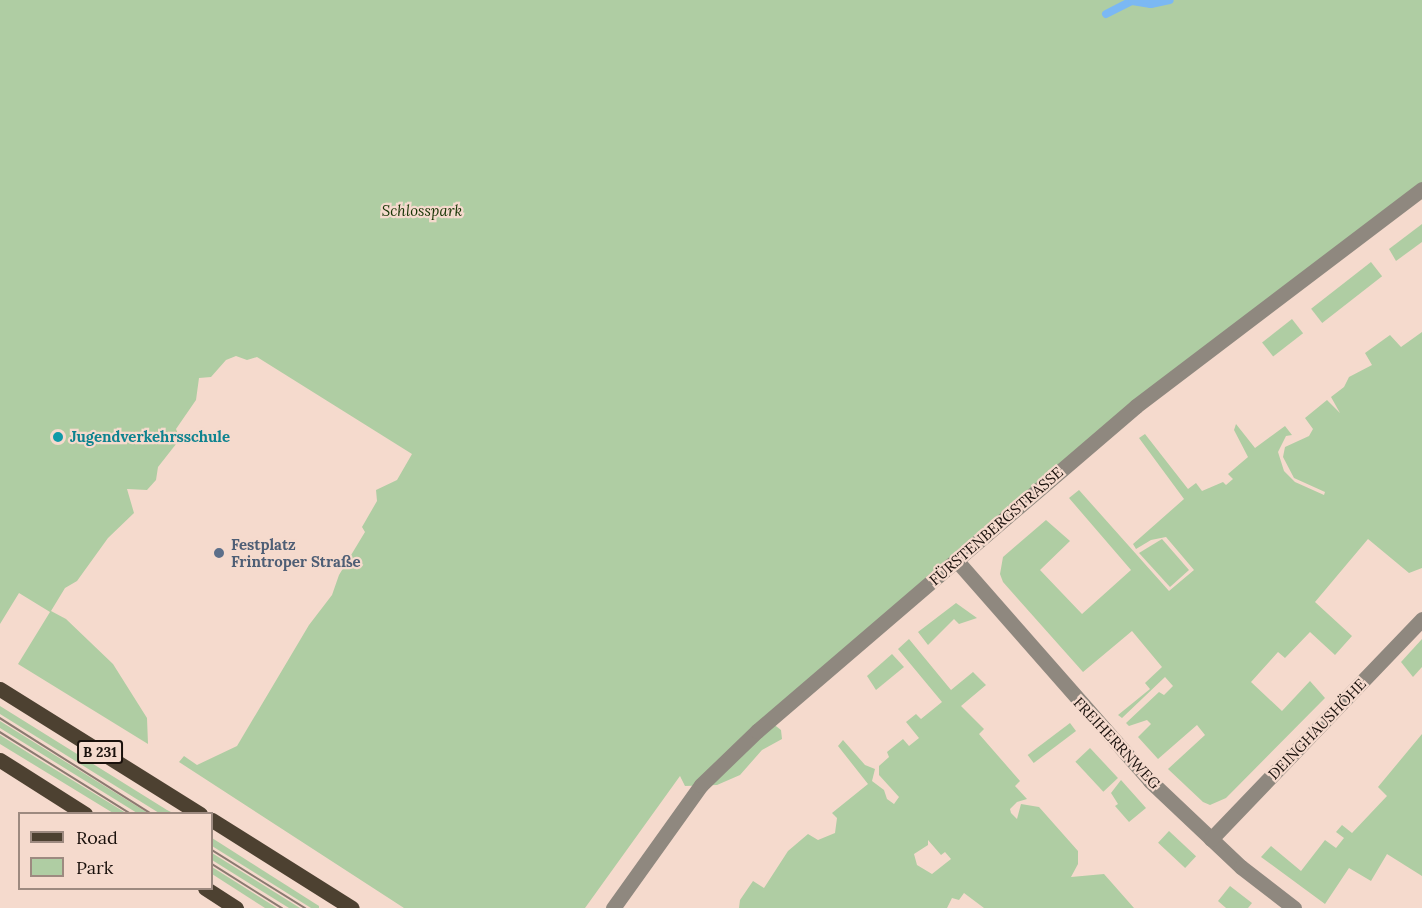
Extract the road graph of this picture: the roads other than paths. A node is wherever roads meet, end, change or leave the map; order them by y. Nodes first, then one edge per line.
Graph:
1 (1422, 189) edge
2 (957, 561) junction
3 (1422, 619) edge
4 (0, 689) edge
5 (0, 760) edge
6 (83, 812) edge
7 (198, 812) edge
8 (213, 821) edge
9 (1211, 839) junction
10 (208, 890) edge
11 (236, 908) edge
12 (352, 908) edge
13 (613, 908) edge
14 (1294, 908) edge

1 - 2 street, FÜRSTENBERGSTRASSE
2 - 9 street, FREIHERRNWEG
2 - 13 street, FÜRSTENBERGSTRASSE
3 - 9 street, DEINGHAUSHÖHE
4 - 7 main road, B 231
5 - 6 main road
8 - 12 main road
9 - 14 street, FREIHERRNWEG
10 - 11 main road

